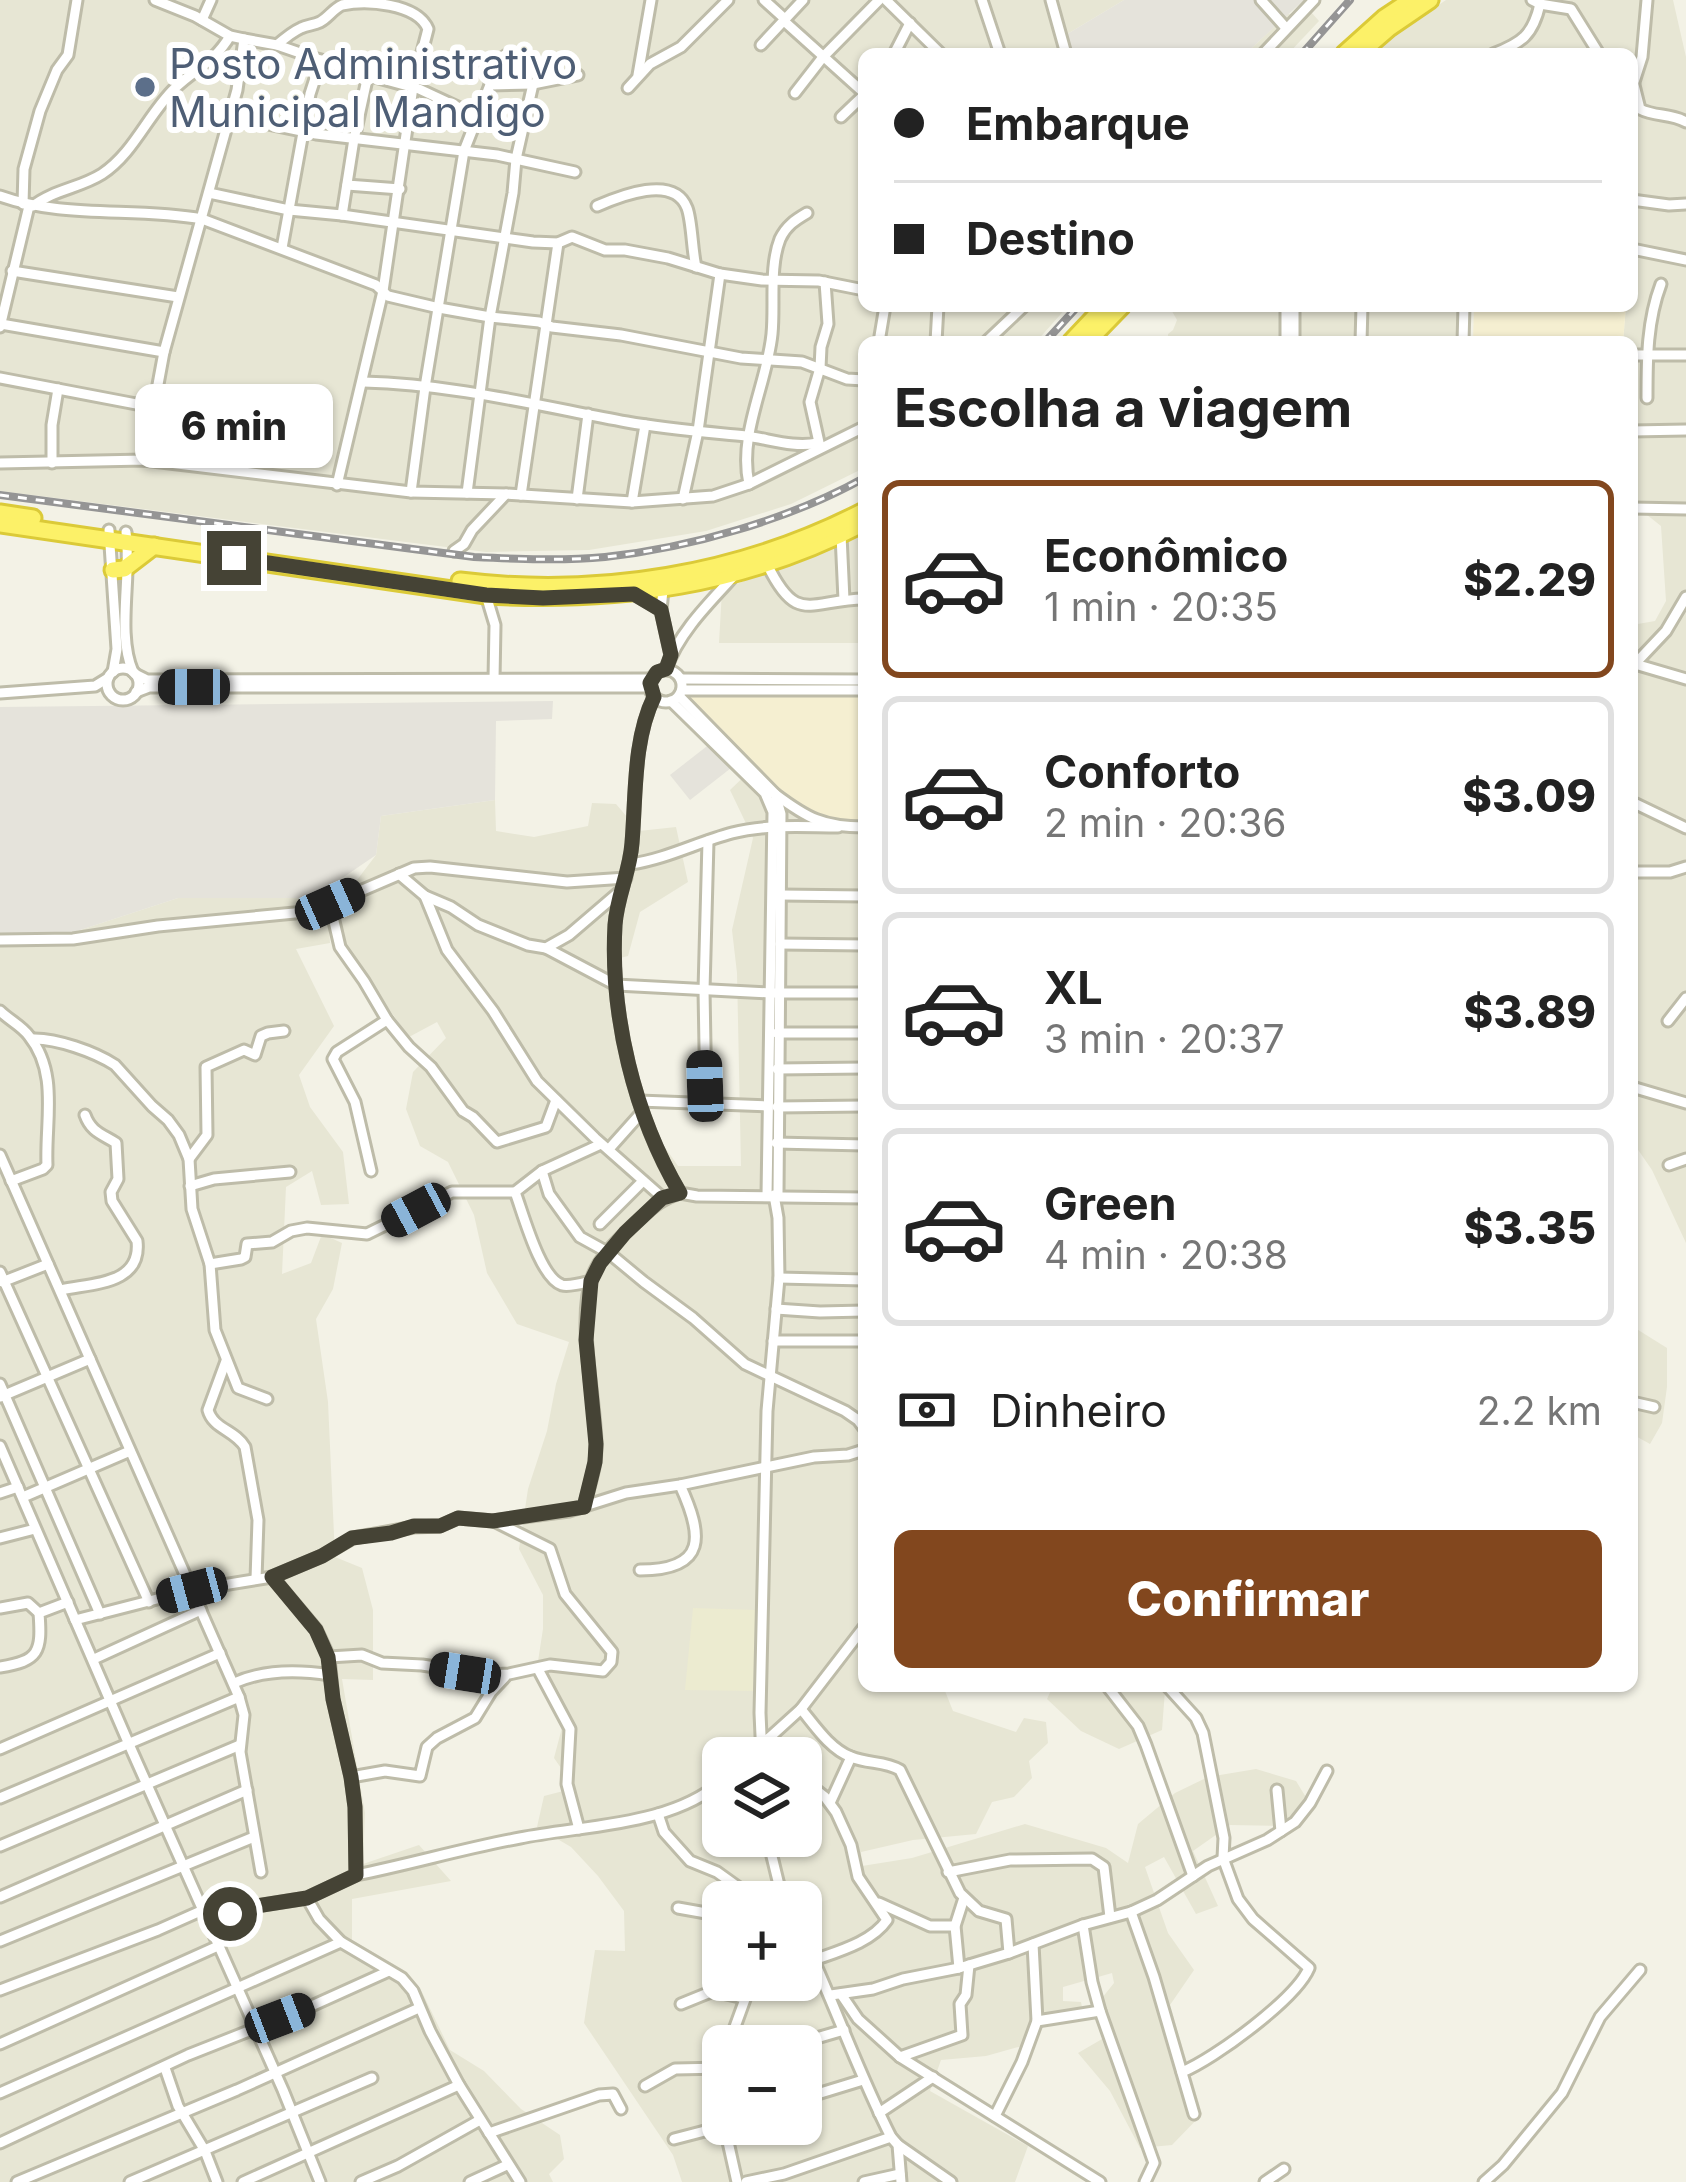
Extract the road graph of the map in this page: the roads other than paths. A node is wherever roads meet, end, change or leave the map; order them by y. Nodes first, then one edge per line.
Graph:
1 (76, 0) edge
2 (211, 0) edge
3 (664, 0) edge
4 (728, 0) edge
5 (764, 0) edge
6 (803, 0) edge
7 (883, 0) edge
8 (905, 0) edge
9 (982, 0) edge
10 (1051, 0) edge
11 (1262, 0) edge
12 (1315, 0) edge
13 (1411, 0) edge
14 (1430, 0) edge
15 (1647, 0) edge
16 (161, 1) edge
17 (1536, 2) edge
18 (651, 5) edge
19 (896, 10) junction
20 (202, 20) junction
21 (784, 20) junction
22 (910, 23) junction
23 (1286, 28) junction
24 (230, 36) junction
25 (244, 39) junction
26 (278, 45) junction
27 (761, 45) dead end
28 (897, 48) edge
29 (935, 48) edge
30 (998, 48) edge
31 (1064, 48) edge
32 (1268, 48) edge
33 (1351, 48) edge
34 (1366, 48) edge
35 (1509, 48) edge
36 (1595, 48) edge
37 (508, 55) dead end
38 (823, 57) junction
39 (321, 60) junction
40 (1638, 67) edge
41 (368, 75) junction
42 (578, 75) dead end
43 (638, 76) junction
44 (533, 84) junction
45 (490, 85) junction
46 (413, 87) junction
47 (628, 88) dead end
48 (858, 89) edge
49 (795, 92) dead end
50 (858, 100) edge
51 (1638, 101) edge
52 (229, 116) junction
53 (476, 116) junction
54 (841, 117) dead end
55 (1686, 122) edge
56 (302, 131) junction
57 (353, 139) junction
58 (406, 144) junction
59 (464, 151) junction
60 (516, 159) junction
61 (575, 172) dead end
62 (347, 184) junction
63 (400, 189) junction
64 (209, 194) junction
65 (0, 196) edge
66 (1638, 201) edge
67 (1686, 204) edge
68 (28, 205) junction
69 (597, 206) dead end
70 (289, 210) junction
71 (807, 213) dead end
72 (342, 214) junction
73 (202, 219) junction
74 (395, 224) junction
75 (452, 231) junction
76 (505, 237) junction
77 (558, 243) junction
78 (282, 248) junction
79 (1638, 250) edge
80 (1686, 260) edge
81 (696, 267) junction
82 (12, 271) junction
83 (721, 274) junction
84 (774, 280) junction
85 (825, 282) junction
86 (1661, 284) dead end
87 (858, 289) edge
88 (383, 291) junction
89 (178, 297) junction
90 (439, 308) junction
91 (1018, 312) edge
92 (1099, 312) edge
93 (1117, 312) edge
94 (490, 317) junction
95 (547, 324) junction
96 (0, 325) edge
97 (992, 336) edge
98 (1077, 336) edge
99 (1098, 336) edge
100 (164, 352) junction
101 (709, 352) junction
102 (1638, 355) edge
103 (1647, 355) junction
104 (1686, 355) edge
105 (768, 359) junction
106 (820, 368) junction
107 (0, 378) edge
108 (858, 380) edge
109 (364, 382) junction
110 (424, 387) junction
111 (58, 389) junction
112 (480, 396) junction
113 (1647, 398) dead end
114 (536, 404) junction
115 (152, 407) junction
116 (587, 414) junction
117 (645, 425) junction
118 (698, 430) junction
119 (858, 430) edge
120 (1686, 430) edge
121 (1638, 431) edge
122 (749, 436) junction
123 (819, 446) junction
124 (144, 460) junction
125 (0, 463) edge
126 (52, 463) junction
127 (338, 484) junction
128 (749, 484) junction
129 (411, 492) junction
130 (467, 493) junction
131 (506, 494) junction
132 (521, 495) junction
133 (577, 499) junction
134 (683, 499) junction
135 (632, 502) junction
136 (1638, 508) edge
137 (1685, 512) edge
138 (0, 513) edge
139 (858, 514) edge
140 (0, 524) edge
141 (858, 526) edge
142 (842, 535) junction
143 (118, 536) junction
144 (154, 546) junction
145 (454, 551) dead end
146 (766, 563) junction
147 (120, 568) junction
148 (736, 574) junction
149 (711, 581) junction
150 (663, 590) junction
151 (634, 594) junction
152 (486, 595) junction
153 (1686, 597) edge
154 (712, 599) junction
155 (844, 599) junction
156 (858, 599) edge
157 (661, 610) junction
158 (671, 655) junction
159 (1638, 661) edge
160 (1638, 666) edge
161 (666, 669) junction
162 (134, 673) junction
163 (110, 675) junction
164 (494, 679) junction
165 (1686, 679) edge
166 (858, 680) edge
167 (95, 686) junction
168 (652, 688) junction
169 (858, 690) edge
170 (109, 692) junction
171 (136, 692) junction
172 (678, 692) junction
173 (0, 693) edge
174 (775, 794) junction
175 (1638, 805) edge
176 (1686, 813) edge
177 (1682, 826) edge
178 (777, 827) junction
179 (838, 827) junction
180 (858, 827) edge
181 (707, 841) junction
182 (631, 864) junction
183 (1686, 867) edge
184 (1638, 872) edge
185 (399, 874) junction
186 (776, 875) junction
187 (626, 878) junction
188 (620, 892) junction
189 (780, 895) junction
190 (425, 896) junction
191 (858, 896) edge
192 (330, 904) junction
193 (776, 908) junction
194 (775, 925) junction
195 (0, 940) edge
196 (780, 944) junction
197 (858, 945) edge
198 (546, 948) junction
199 (775, 958) junction
200 (616, 985) junction
201 (704, 990) junction
202 (858, 993) edge
203 (1686, 998) edge
204 (774, 999) junction
205 (0, 1011) edge
206 (387, 1020) junction
207 (1668, 1022) dead end
208 (284, 1031) dead end
209 (777, 1033) junction
210 (858, 1033) edge
211 (32, 1039) junction
212 (773, 1052) junction
213 (858, 1068) edge
214 (777, 1069) junction
215 (773, 1086) junction
216 (1638, 1089) edge
217 (556, 1100) junction
218 (706, 1103) junction
219 (1686, 1103) edge
220 (772, 1106) junction
221 (858, 1106) edge
222 (640, 1107) junction
223 (85, 1114) dead end
224 (772, 1123) junction
225 (776, 1144) junction
226 (858, 1145) edge
227 (605, 1146) junction
228 (0, 1155) edge
229 (189, 1159) junction
230 (772, 1159) junction
231 (1686, 1159) edge
232 (1669, 1165) dead end
233 (371, 1171) dead end
234 (542, 1171) junction
235 (290, 1172) dead end
236 (6, 1174) edge
237 (644, 1181) junction
238 (190, 1186) junction
239 (515, 1192) junction
240 (680, 1193) junction
241 (773, 1195) junction
242 (662, 1198) junction
243 (858, 1198) edge
244 (600, 1224) dead end
245 (609, 1253) junction
246 (48, 1264) junction
247 (210, 1264) junction
248 (1, 1278) edge
249 (779, 1278) junction
250 (858, 1280) edge
251 (591, 1281) junction
252 (61, 1290) junction
253 (776, 1309) junction
254 (858, 1311) edge
255 (773, 1341) junction
256 (858, 1341) edge
257 (90, 1359) junction
258 (226, 1360) junction
259 (770, 1376) junction
260 (47, 1377) junction
261 (2, 1392) edge
262 (267, 1399) dead end
263 (1638, 1403) edge
264 (1654, 1407) dead end
265 (858, 1419) edge
266 (0, 1446) edge
267 (130, 1451) junction
268 (858, 1452) edge
269 (766, 1468) junction
270 (89, 1469) junction
271 (680, 1486) junction
272 (46, 1489) junction
273 (0, 1492) edge
274 (21, 1492) junction
275 (584, 1507) junction
276 (493, 1521) junction
277 (35, 1529) junction
278 (0, 1538) edge
279 (640, 1570) dead end
280 (272, 1577) junction
281 (256, 1579) junction
282 (192, 1590) junction
283 (68, 1602) junction
284 (149, 1602) junction
285 (0, 1608) edge
286 (201, 1610) junction
287 (39, 1613) junction
288 (100, 1614) junction
289 (75, 1620) junction
290 (858, 1635) edge
291 (220, 1653) junction
292 (328, 1657) junction
293 (94, 1659) junction
294 (0, 1667) edge
295 (538, 1669) junction
296 (509, 1674) junction
297 (330, 1675) junction
298 (234, 1683) junction
299 (1112, 1692) edge
300 (1172, 1692) edge
301 (239, 1696) junction
302 (111, 1700) junction
303 (801, 1709) junction
304 (764, 1737) edge
305 (770, 1737) edge
306 (128, 1742) junction
307 (239, 1745) junction
308 (0, 1749) edge
309 (851, 1757) junction
310 (1327, 1771) dead end
311 (351, 1777) junction
312 (146, 1783) junction
313 (247, 1790) junction
314 (1276, 1790) dead end
315 (702, 1794) edge
316 (822, 1796) edge
317 (0, 1798) edge
318 (830, 1803) junction
319 (658, 1814) junction
320 (164, 1824) junction
321 (579, 1829) junction
322 (1280, 1831) junction
323 (254, 1837) junction
324 (0, 1846) edge
325 (1223, 1858) junction
326 (183, 1866) junction
327 (948, 1871) junction
328 (261, 1872) dead end
329 (356, 1875) junction
330 (1193, 1876) junction
331 (730, 1881) edge
332 (0, 1897) edge
333 (307, 1898) junction
334 (964, 1898) junction
335 (874, 1901) junction
336 (678, 1907) dead end
337 (203, 1910) junction
338 (702, 1912) edge
339 (1131, 1912) junction
340 (1110, 1917) junction
341 (208, 1922) junction
342 (1083, 1924) junction
343 (955, 1926) junction
344 (0, 1941) edge
345 (341, 1942) junction
346 (1033, 1944) junction
347 (218, 1946) junction
348 (1009, 1953) junction
349 (822, 1957) edge
350 (964, 1966) junction
351 (1640, 1970) dead end
352 (389, 1971) junction
353 (822, 1973) edge
354 (237, 1988) junction
355 (0, 1990) edge
356 (702, 1995) edge
357 (836, 1995) junction
358 (681, 2003) dead end
359 (419, 2008) junction
360 (1100, 2012) junction
361 (1037, 2021) junction
362 (254, 2029) junction
363 (844, 2030) junction
364 (822, 2036) edge
365 (0, 2044) edge
366 (900, 2057) junction
367 (166, 2068) junction
368 (702, 2068) edge
369 (273, 2072) junction
370 (1182, 2072) junction
371 (933, 2077) junction
372 (372, 2078) dead end
373 (863, 2080) junction
374 (459, 2085) junction
375 (645, 2086) dead end
376 (0, 2093) edge
377 (822, 2093) edge
378 (621, 2109) dead end
379 (181, 2112) junction
380 (291, 2112) junction
381 (879, 2113) junction
382 (1194, 2114) dead end
383 (994, 2116) junction
384 (480, 2120) junction
385 (702, 2129) edge
386 (490, 2133) junction
387 (674, 2139) dead end
388 (894, 2142) junction
389 (0, 2143) edge
390 (730, 2145) edge
391 (205, 2151) junction
392 (309, 2153) junction
393 (507, 2165) junction
394 (1285, 2169) dead end
395 (901, 2178) edge
396 (17, 2182) edge
397 (130, 2182) edge
398 (217, 2182) edge
399 (243, 2182) edge
400 (320, 2182) edge
401 (362, 2182) edge
402 (470, 2182) edge
403 (520, 2182) edge
404 (741, 2182) edge
405 (864, 2182) edge
406 (951, 2182) edge
407 (1100, 2182) edge
408 (1145, 2182) edge
409 (1265, 2182) edge
410 (1484, 2182) edge

1 - 68 street
2 - 20 street
3 - 18 street
4 - 43 street
5 - 21 street
6 - 21 street
7 - 19 street
7 - 38 street
8 - 19 street
9 - 30 street
10 - 31 street
11 - 23 street
12 - 23 street
13 - 33 highway
14 - 34 highway
15 - 40 street
16 - 20 street
17 - 35 street
17 - 36 street
18 - 43 street
19 - 22 street
20 - 24 street
21 - 27 street
21 - 38 street
22 - 28 street
22 - 29 street
23 - 32 street
24 - 25 street
24 - 68 street
25 - 26 street
25 - 52 street
26 - 39 street
26 - 46 street
37 - 45 street
38 - 48 street
38 - 49 street
39 - 41 street
39 - 56 street
41 - 46 street
41 - 57 street
42 - 44 street
43 - 47 street
44 - 45 street
44 - 60 street
45 - 53 street
46 - 53 street
46 - 58 street
50 - 54 street
51 - 55 street
52 - 56 street
52 - 64 street
53 - 59 street
56 - 57 street
56 - 70 street
57 - 58 street
57 - 62 street
58 - 59 street
58 - 63 street
59 - 60 street
59 - 75 street
60 - 61 street
60 - 76 street
62 - 63 street
62 - 72 street
63 - 74 street
64 - 70 street
64 - 73 street
65 - 68 street
66 - 67 street
68 - 73 street
68 - 82 street
69 - 81 street
70 - 72 street
70 - 78 street
71 - 84 street
72 - 74 street
73 - 78 street
73 - 89 street
74 - 75 street
74 - 88 street
75 - 76 street
75 - 90 street
76 - 77 street
76 - 94 street
77 - 81 street
77 - 95 street
78 - 88 street
79 - 80 street
81 - 83 street
82 - 89 street
82 - 96 street
83 - 84 street
83 - 101 street
84 - 85 street
84 - 105 street
85 - 87 street
85 - 106 street
86 - 103 street
88 - 90 street
88 - 109 street
89 - 100 street
90 - 94 street
90 - 110 street
91 - 97 street
92 - 98 highway
93 - 99 highway
94 - 95 street
94 - 112 street
95 - 101 street
95 - 114 street
96 - 100 street
100 - 115 street
101 - 105 street
101 - 118 street
102 - 103 street
103 - 104 street
103 - 113 street
105 - 106 street
105 - 122 street
106 - 108 street
106 - 123 street
107 - 111 street
109 - 110 street
109 - 127 street
110 - 112 street
110 - 129 street
111 - 115 street
111 - 126 street
112 - 114 street
112 - 130 street
114 - 116 street
114 - 132 street
115 - 124 street
116 - 117 street
116 - 133 street
117 - 118 street
117 - 135 street
118 - 122 street
118 - 134 street
119 - 123 street
120 - 121 street
122 - 123 street
122 - 128 street
123 - 128 street
124 - 126 street
124 - 127 street
125 - 126 street
127 - 129 street
128 - 134 street
129 - 130 street
130 - 131 street
131 - 132 street
131 - 145 street
132 - 133 street
133 - 135 street
134 - 135 street
136 - 137 street
138 - 143 highway
139 - 143 highway
140 - 143 highway
141 - 142 highway
142 - 146 highway
142 - 155 street
143 - 144 highway
143 - 147 street
143 - 147 street
144 - 147 highway
144 - 152 highway
146 - 148 highway
146 - 155 street
147 - 162 street
147 - 163 street
148 - 149 highway
148 - 154 street
149 - 150 highway
149 - 154 street
150 - 151 highway
150 - 157 street
151 - 152 highway
151 - 157 street
152 - 164 street
153 - 159 street
154 - 158 street
155 - 156 street
157 - 158 street
158 - 161 street
160 - 165 street
161 - 168 street
161 - 172 street
162 - 163 street
162 - 164 street
162 - 171 street
163 - 167 street
163 - 170 street
164 - 168 street
166 - 172 street
167 - 170 street
167 - 173 street
168 - 171 street
168 - 172 street
168 - 182 street
169 - 172 street
170 - 171 street
172 - 174 street
172 - 178 street
174 - 178 street
174 - 179 street
175 - 177 street
176 - 177 street
178 - 179 street
178 - 181 street
178 - 186 street
179 - 180 street
181 - 182 street
181 - 201 street
182 - 187 street
183 - 184 street
185 - 187 street
185 - 190 street
185 - 192 street
186 - 189 street
186 - 193 street
187 - 188 street
188 - 198 street
188 - 200 street
189 - 191 street
189 - 193 street
190 - 198 street
190 - 217 street
192 - 195 street
192 - 206 street
193 - 194 street
194 - 196 street
194 - 199 street
196 - 197 street
196 - 199 street
198 - 200 street
199 - 204 street
200 - 201 street
200 - 222 street
201 - 204 street
201 - 218 street
202 - 204 street
203 - 207 street
204 - 209 street
204 - 212 street
205 - 211 street
206 - 217 street
206 - 233 street
208 - 229 street
209 - 210 street
209 - 212 street
211 - 229 street
211 - 236 street
212 - 214 street
212 - 215 street
213 - 214 street
214 - 215 street
215 - 220 street
216 - 219 street
217 - 227 street
218 - 220 street
218 - 222 street
220 - 221 street
220 - 224 street
222 - 227 street
222 - 240 street
223 - 252 street
224 - 225 street
224 - 230 street
225 - 226 street
225 - 230 street
227 - 234 street
227 - 237 street
228 - 236 street
229 - 238 street
230 - 241 street
231 - 232 street
234 - 239 street
234 - 245 street
235 - 238 street
236 - 246 street
237 - 242 street
237 - 244 street
238 - 247 street
239 - 247 street
239 - 251 street
240 - 241 street
240 - 242 street
241 - 243 street
241 - 249 street
242 - 245 street
245 - 251 street
245 - 259 street
246 - 248 street
246 - 252 street
247 - 258 street
248 - 260 street
249 - 250 street
249 - 253 street
251 - 275 street
252 - 257 street
253 - 254 street
253 - 255 street
255 - 256 street
255 - 259 street
257 - 260 street
257 - 267 street
258 - 262 street
258 - 281 street
259 - 265 street
259 - 269 street
260 - 261 street
260 - 270 street
261 - 272 street
263 - 264 street
266 - 274 street
267 - 270 street
267 - 282 street
268 - 269 street
269 - 271 street
269 - 304 street
270 - 272 street
270 - 284 street
271 - 275 street
271 - 279 street
272 - 274 street
272 - 288 street
273 - 274 street
274 - 277 street
275 - 276 street
276 - 280 street
276 - 295 street
277 - 278 street
277 - 283 street
280 - 281 street
280 - 292 street
281 - 282 street
282 - 284 street
282 - 286 street
283 - 287 street
283 - 289 street
284 - 288 street
285 - 287 street
286 - 291 street
286 - 293 street
287 - 294 street
288 - 289 street
289 - 293 street
290 - 303 street
291 - 298 street
291 - 302 street
292 - 296 street
292 - 297 street
293 - 302 street
295 - 296 street
295 - 321 street
296 - 311 street
297 - 298 street
297 - 311 street
298 - 301 street
299 - 330 street
300 - 325 street
301 - 306 street
301 - 307 street
302 - 306 street
302 - 308 street
303 - 305 street
303 - 309 street
306 - 312 street
306 - 317 street
307 - 312 street
307 - 313 street
309 - 318 street
309 - 327 street
310 - 322 street
311 - 329 street
312 - 320 street
312 - 324 street
313 - 320 street
313 - 323 street
314 - 322 street
315 - 319 street
316 - 318 street
318 - 335 street
319 - 321 street
319 - 331 street
320 - 326 street
320 - 332 street
321 - 329 street
322 - 325 street
323 - 326 street
323 - 328 street
325 - 330 street
325 - 370 street
326 - 337 street
326 - 344 street
327 - 334 street
327 - 340 street
329 - 333 street
330 - 339 street
333 - 341 street
333 - 345 street
334 - 343 street
334 - 348 street
335 - 343 street
335 - 349 street
336 - 338 street
337 - 341 street
337 - 355 street
339 - 340 street
339 - 370 street
340 - 342 street
341 - 347 street
342 - 346 street
342 - 360 street
343 - 350 street
345 - 352 street
345 - 354 street
346 - 348 street
346 - 361 street
347 - 354 street
347 - 365 street
348 - 350 street
350 - 357 street
350 - 366 street
351 - 410 street
352 - 359 street
352 - 362 street
353 - 357 street
354 - 362 street
354 - 376 street
356 - 358 street
357 - 363 street
357 - 366 street
359 - 369 street
359 - 374 street
360 - 361 street
360 - 408 street
361 - 383 street
362 - 367 street
362 - 369 street
363 - 364 street
363 - 373 street
366 - 371 street
367 - 379 street
367 - 389 street
368 - 375 street
369 - 379 street
369 - 380 street
370 - 382 street
371 - 381 street
371 - 383 street
372 - 380 street
373 - 377 street
373 - 381 street
374 - 384 street
374 - 392 street
378 - 386 street
379 - 391 street
379 - 396 street
380 - 391 street
380 - 392 street
381 - 388 street
383 - 407 street
384 - 386 street
384 - 401 street
385 - 387 street
386 - 393 street
388 - 395 street
388 - 404 street
388 - 406 street
390 - 404 street
391 - 397 street
391 - 398 street
392 - 399 street
392 - 400 street
393 - 402 street
393 - 403 street
394 - 409 street
395 - 405 street

